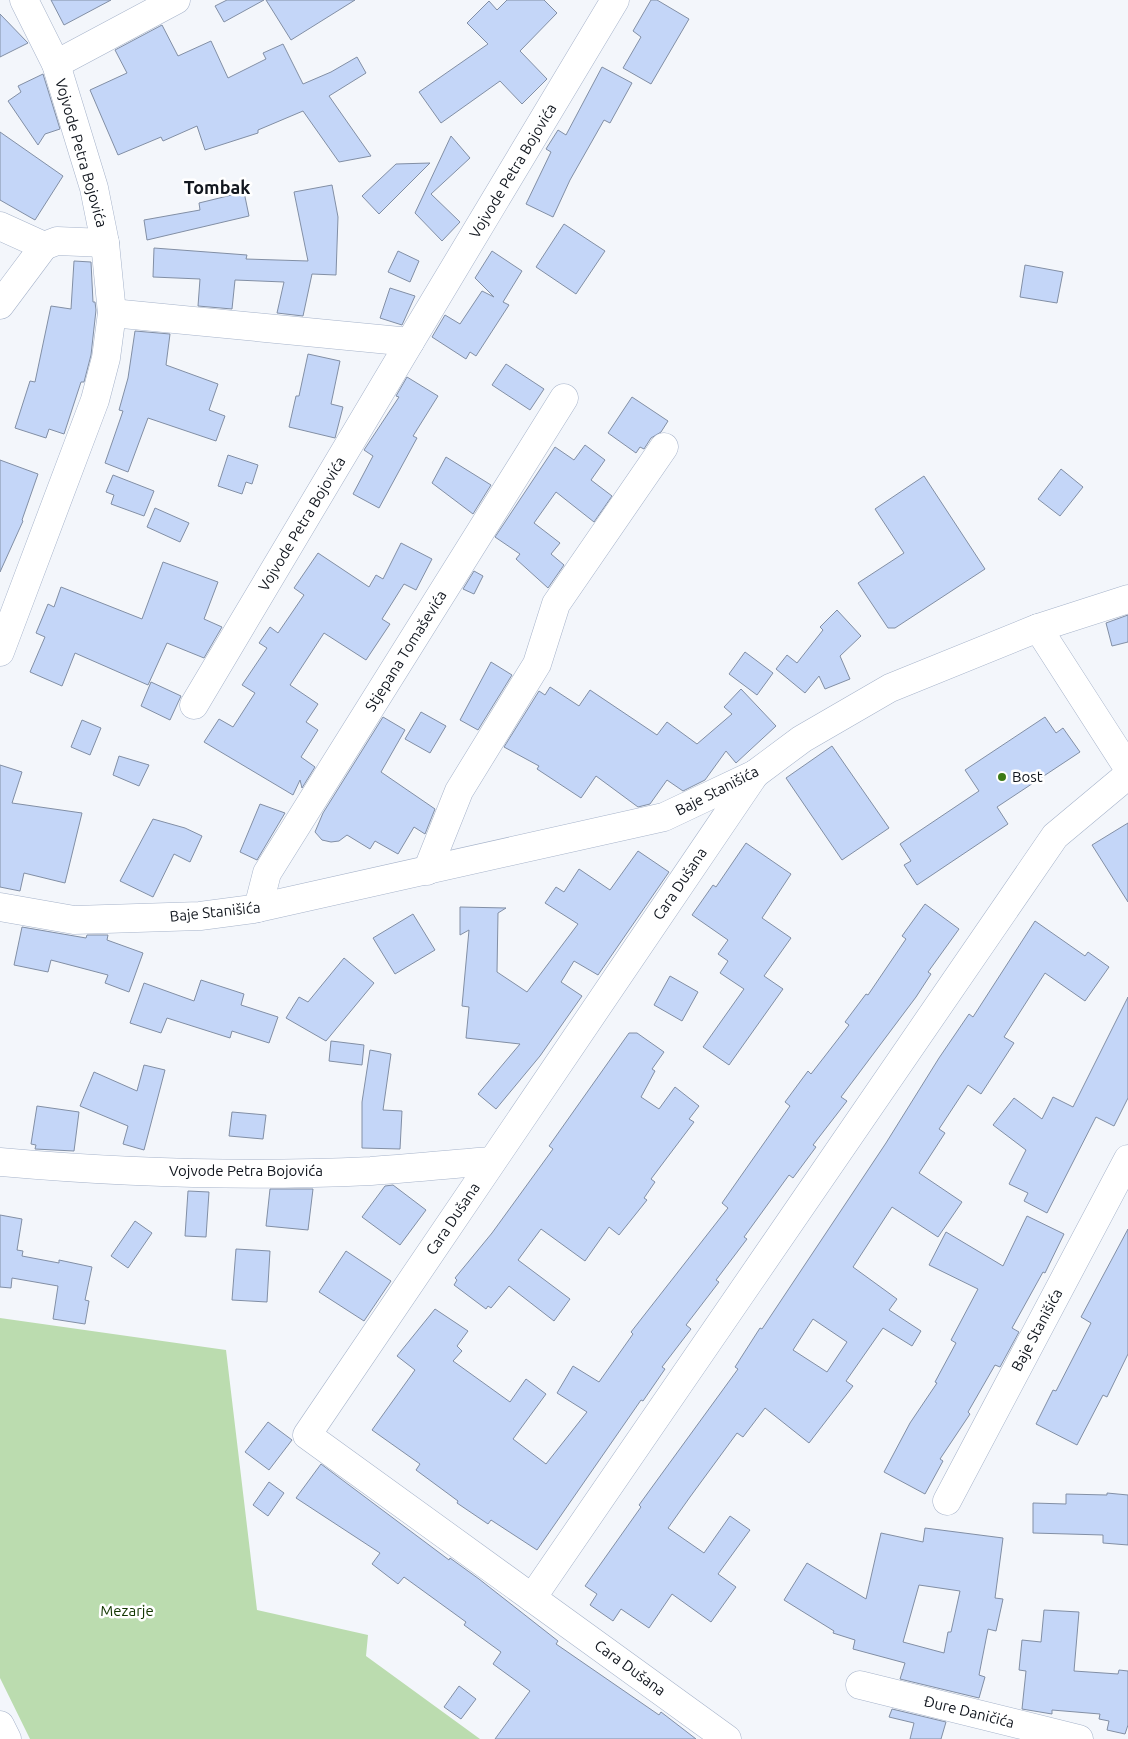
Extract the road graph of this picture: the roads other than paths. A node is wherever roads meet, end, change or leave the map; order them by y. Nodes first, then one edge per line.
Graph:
1 (24, 0) edge
2 (176, 0) edge
3 (615, 0) edge
4 (56, 64) junction
5 (0, 226) edge
6 (105, 243) junction
7 (44, 246) junction
8 (0, 305) edge
9 (112, 313) junction
10 (410, 342) junction
11 (564, 398) dead end
12 (664, 447) dead end
13 (1128, 599) edge
14 (1038, 628) junction
15 (0, 652) edge
16 (194, 705) dead end
17 (1128, 768) edge
18 (755, 774) junction
19 (1128, 775) edge
20 (427, 871) junction
21 (0, 908) edge
22 (258, 908) junction
23 (1128, 1159) edge
24 (492, 1161) junction
25 (0, 1162) edge
26 (946, 1501) dead end
27 (532, 1598) junction
28 (860, 1685) dead end
29 (0, 1725) edge
30 (7, 1739) edge
31 (727, 1739) edge
32 (1079, 1739) edge

1 - 4 street, Vojvode Petra Bojovića
2 - 4 street
3 - 10 street, Vojvode Petra Bojovića
4 - 6 street, Vojvode Petra Bojovića
5 - 7 street
6 - 7 street
6 - 9 street, Vojvode Petra Bojovića
7 - 8 street
9 - 10 street
9 - 15 street, Vojvode Petra Bojovića
10 - 16 street, Vojvode Petra Bojovića
11 - 22 street, Stjepana Tomaševića
12 - 20 street
13 - 14 street, Baje Stanišića
14 - 17 street
14 - 18 street, Baje Stanišića
18 - 20 street, Baje Stanišića
18 - 24 street, Cara Dušana
19 - 27 street
20 - 22 street, Baje Stanišića
21 - 22 street, Baje Stanišića
23 - 26 street, Baje Stanišića
24 - 25 street, Vojvode Petra Bojovića
24 - 27 street, Cara Dušana
27 - 31 street, Cara Dušana
28 - 32 street, Đure Daničića
29 - 30 street

